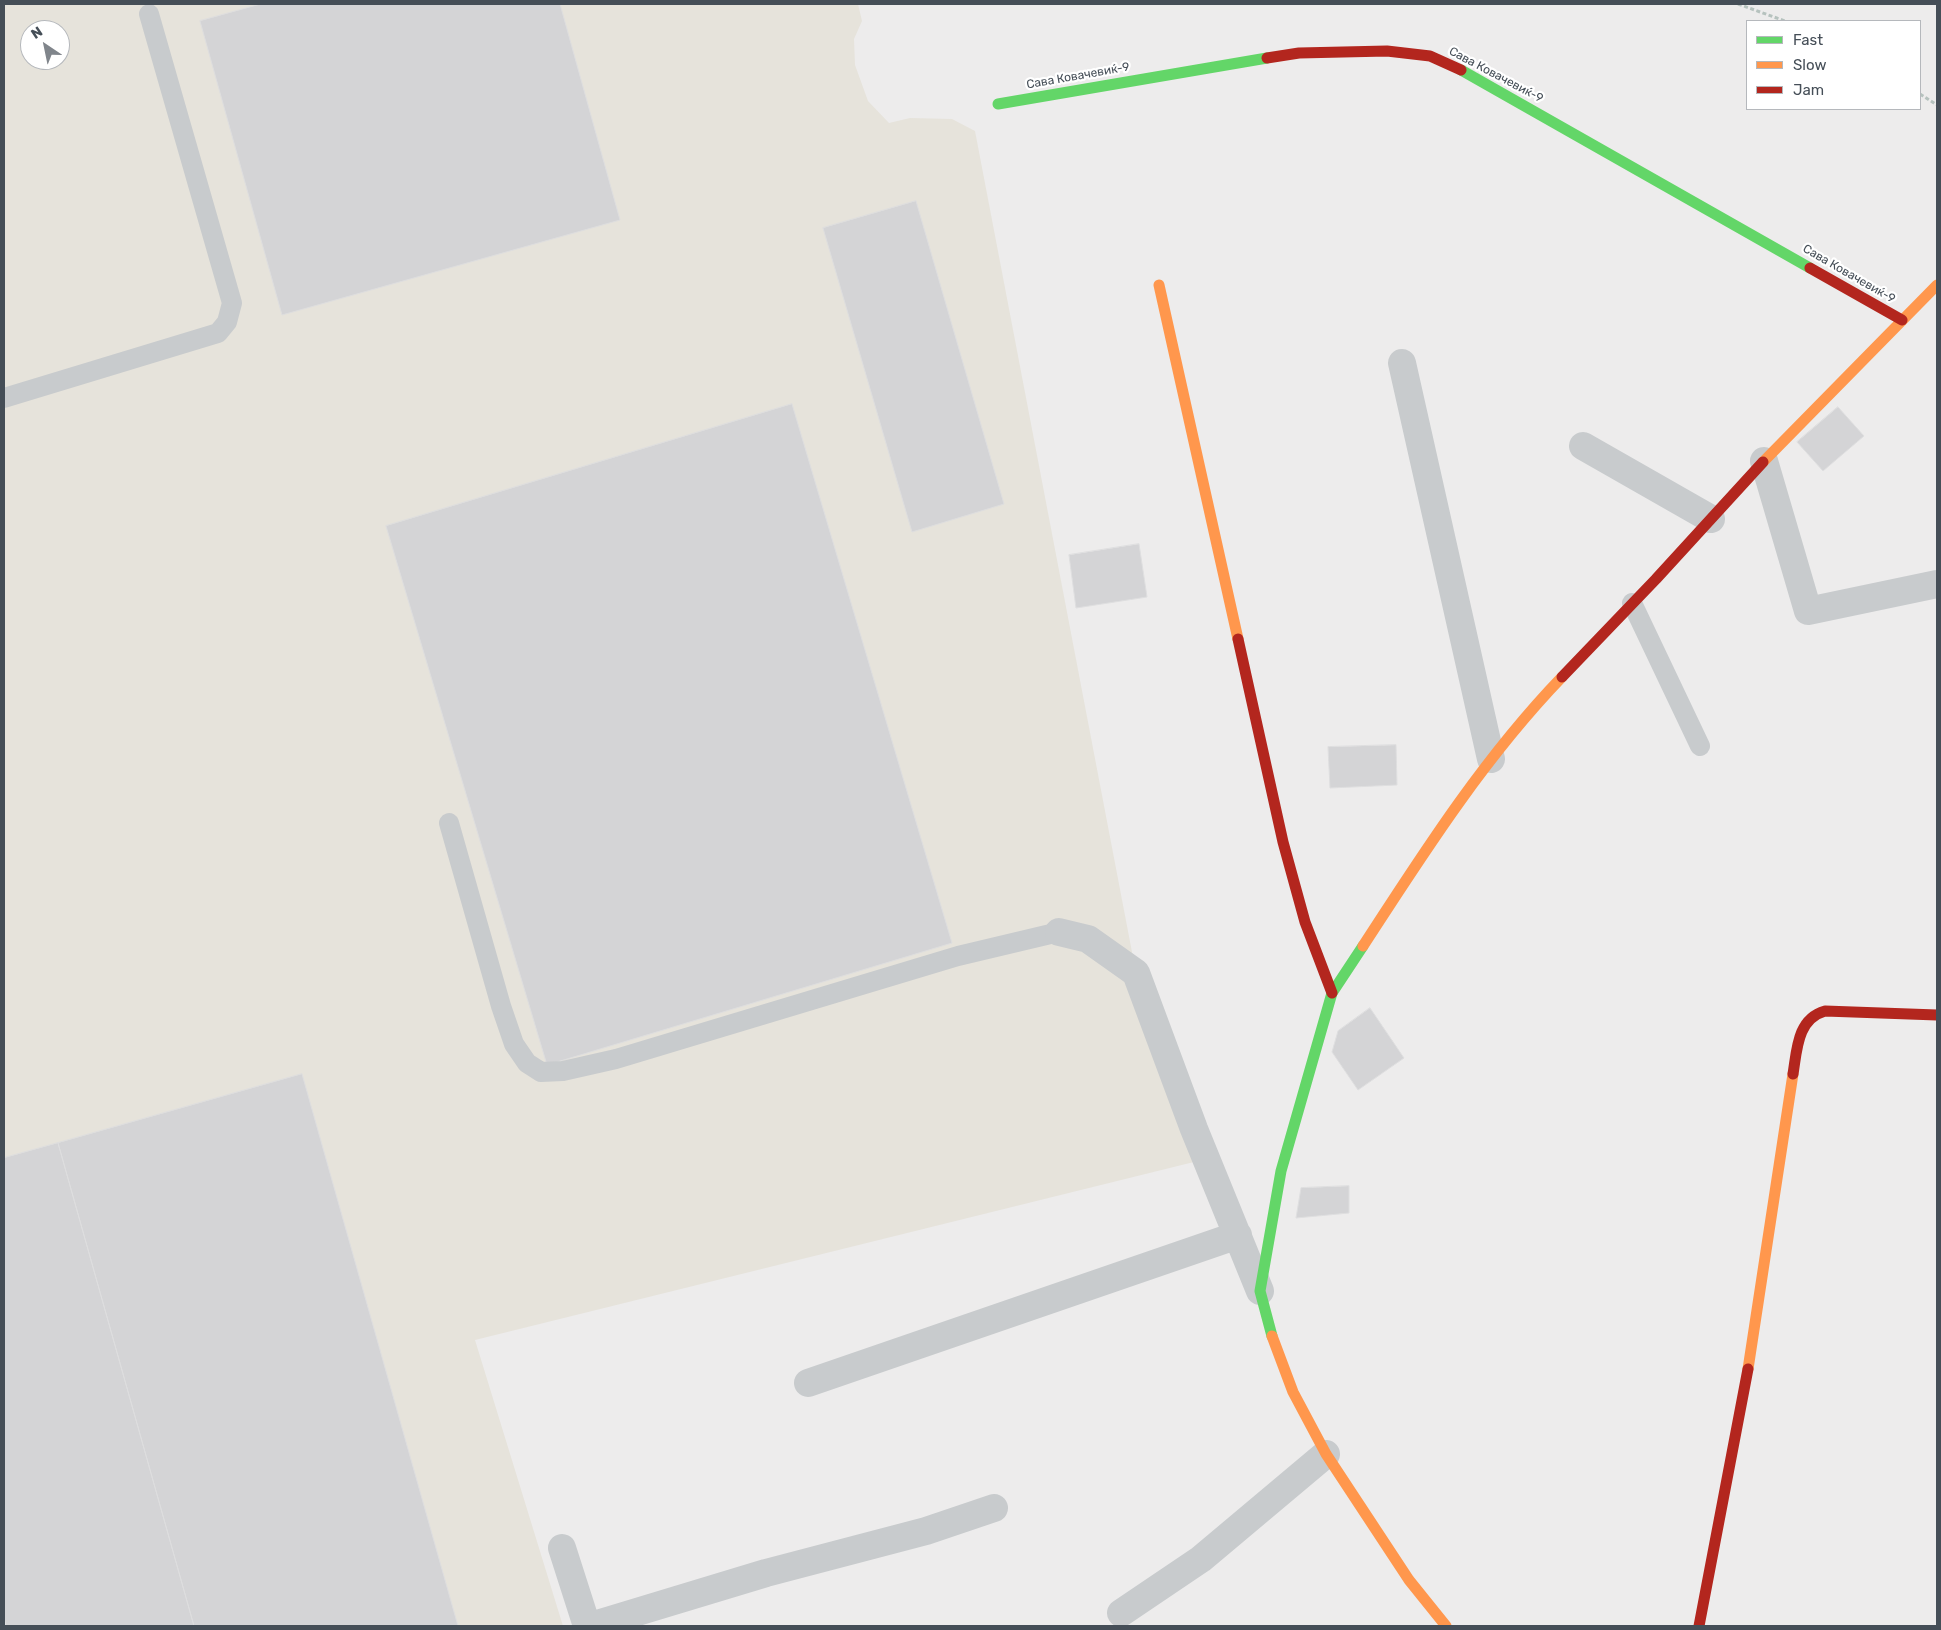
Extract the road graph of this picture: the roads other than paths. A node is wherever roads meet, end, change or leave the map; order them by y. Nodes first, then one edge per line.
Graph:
1 (149, 14) dead end
2 (998, 104) dead end
3 (1159, 284) dead end
4 (1937, 285) edge
5 (1902, 320) junction
6 (1402, 363) dead end
7 (4, 398) edge
8 (1583, 446) dead end
9 (1764, 461) junction
10 (1711, 519) junction
11 (1937, 584) edge
12 (1632, 603) junction
13 (1700, 746) dead end
14 (1491, 759) junction
15 (448, 822) dead end
16 (1060, 932) joint
17 (1332, 993) junction
18 (1937, 1015) edge
19 (1238, 1235) junction
20 (1260, 1291) junction
21 (808, 1383) dead end
22 (1326, 1454) junction
23 (994, 1508) dead end
24 (562, 1548) dead end
25 (1121, 1613) dead end
26 (587, 1626) edge
27 (591, 1626) edge
28 (1446, 1626) edge
29 (1700, 1626) edge

1 - 7 lane
2 - 5 street, Сава Ковачевиќ-9
3 - 17 street
4 - 5 street
5 - 9 street
6 - 14 street
8 - 10 street
9 - 10 street
9 - 11 street
10 - 12 street
12 - 13 lane
12 - 14 street
14 - 17 street
15 - 16 lane
16 - 19 street
17 - 20 street
18 - 29 street
19 - 20 street
19 - 21 street
20 - 22 street
22 - 25 street
22 - 28 street
23 - 27 street
24 - 26 street

